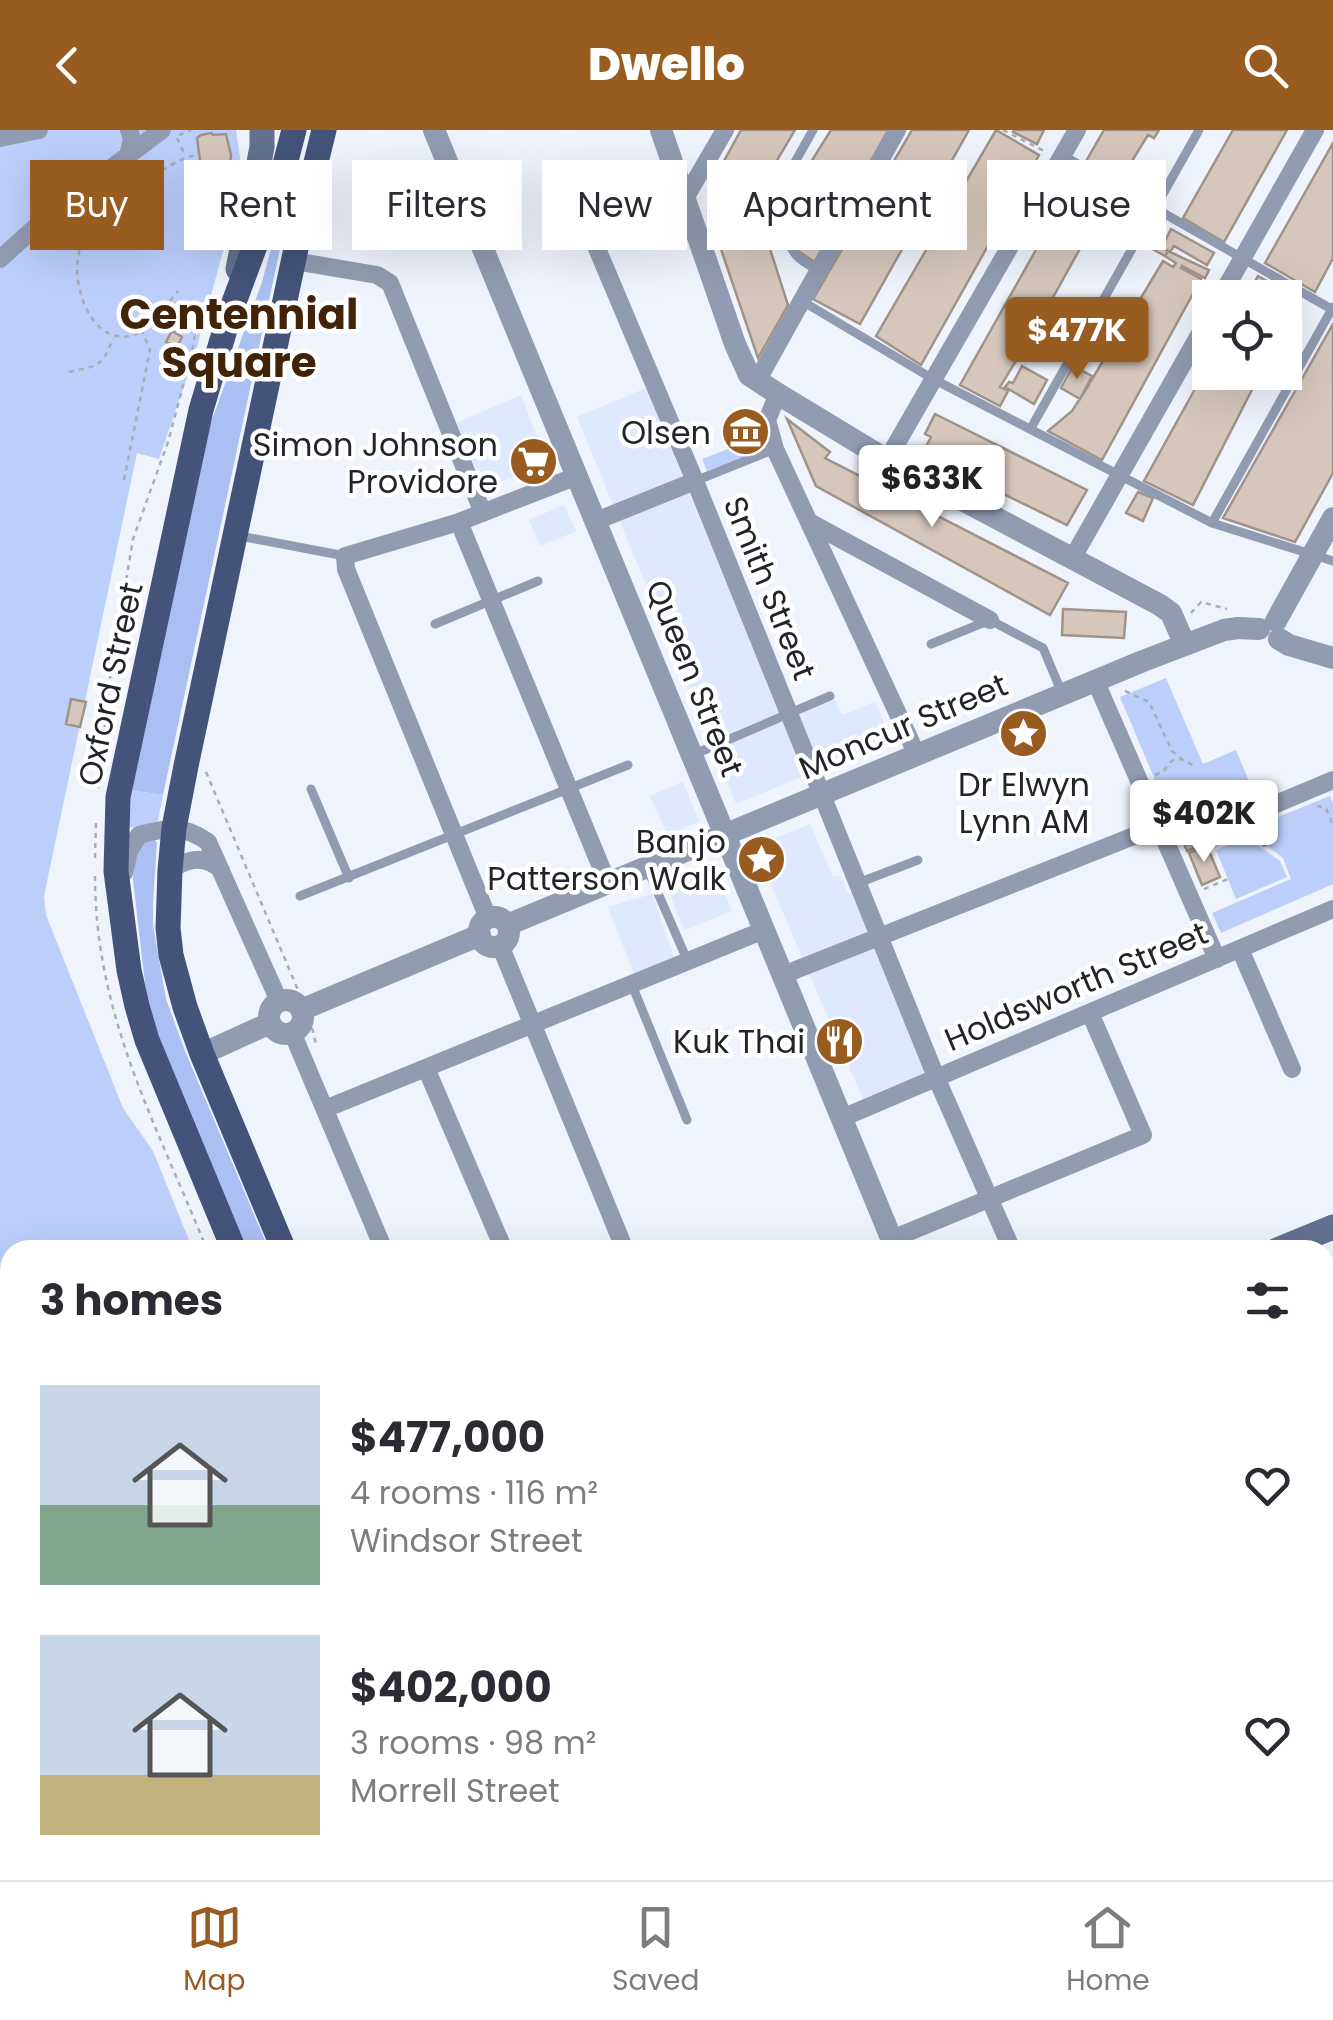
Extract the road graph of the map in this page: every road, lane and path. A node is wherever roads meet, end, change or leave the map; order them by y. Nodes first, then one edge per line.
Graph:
1 (39, 130) edge
2 (130, 130) edge
3 (191, 130) edge
4 (262, 130) edge
5 (294, 130) edge
6 (308, 130) edge
7 (324, 130) edge
8 (434, 130) edge
9 (661, 130) edge
10 (724, 130) edge
11 (813, 130) edge
12 (897, 130) edge
13 (1003, 130) edge
14 (1076, 130) edge
15 (1198, 130) edge
16 (1315, 130) edge
17 (169, 136) edge
18 (0, 138) edge
19 (199, 155) dead end
20 (1062, 155) junction
21 (186, 156) junction
22 (127, 160) edge
23 (132, 160) edge
24 (309, 160) edge
25 (317, 160) edge
26 (671, 160) edge
27 (1071, 160) edge
28 (164, 171) edge
29 (1166, 188) edge
30 (687, 195) edge
31 (687, 208) edge
32 (1166, 214) edge
33 (30, 232) edge
34 (80, 250) edge
35 (296, 250) edge
36 (597, 250) edge
37 (1131, 250) edge
38 (0, 259) edge
39 (1242, 259) junction
40 (294, 261) junction
41 (818, 270) junction
42 (1230, 280) edge
43 (178, 291) dead end
44 (802, 301) junction
45 (1333, 309) edge
46 (230, 314) junction
47 (142, 330) junction
48 (114, 337) junction
49 (1192, 348) edge
50 (69, 372) dead end
51 (933, 379) junction
52 (757, 380) junction
53 (778, 394) junction
54 (1031, 428) junction
55 (775, 449) junction
56 (887, 460) junction
57 (577, 476) junction
58 (1119, 476) junction
59 (124, 480) dead end
60 (695, 481) junction
61 (483, 512) junction
62 (1333, 518) edge
63 (459, 522) junction
64 (596, 522) junction
65 (811, 523) junction
66 (1212, 523) junction
67 (234, 535) junction
68 (345, 556) junction
69 (1323, 558) edge
70 (1072, 559) junction
71 (538, 582) dead end
72 (492, 601) junction
73 (1238, 613) dead end
74 (1188, 617) dead end
75 (990, 620) junction
76 (436, 624) dead end
77 (1271, 629) junction
78 (931, 644) dead end
79 (1185, 645) junction
80 (1333, 658) edge
81 (1095, 680) junction
82 (1124, 691) dead end
83 (1062, 694) junction
84 (830, 696) dead end
85 (788, 713) junction
86 (916, 755) junction
87 (692, 756) junction
88 (1184, 760) junction
89 (628, 765) dead end
90 (203, 766) dead end
91 (1194, 766) dead end
92 (1333, 780) edge
93 (1140, 782) junction
94 (311, 789) dead end
95 (569, 790) junction
96 (822, 796) junction
97 (1267, 817) junction
98 (1159, 826) junction
99 (174, 828) junction
100 (725, 834) junction
101 (454, 836) junction
102 (1255, 840) dead end
103 (918, 860) dead end
104 (647, 868) junction
105 (170, 870) junction
106 (221, 870) junction
107 (349, 878) junction
108 (1228, 878) dead end
109 (858, 882) junction
110 (608, 884) junction
111 (300, 896) dead end
112 (1189, 896) junction
113 (118, 898) junction
114 (1333, 909) edge
115 (764, 930) junction
116 (494, 931) junction
117 (881, 936) junction
118 (1240, 949) junction
119 (1217, 959) junction
120 (688, 962) junction
121 (783, 975) junction
122 (632, 985) junction
123 (288, 1011) junction
124 (1090, 1012) junction
125 (532, 1026) junction
126 (202, 1054) junction
127 (426, 1068) junction
128 (1292, 1069) dead end
129 (936, 1078) junction
130 (325, 1110) junction
131 (842, 1118) junction
132 (687, 1120) dead end
133 (990, 1199) junction
134 (1333, 1227) edge
135 (230, 1240) edge
136 (280, 1240) edge
137 (380, 1240) edge
138 (500, 1240) edge
139 (621, 1240) edge
140 (892, 1240) edge
141 (904, 1240) edge
142 (1008, 1240) edge
143 (1301, 1240) edge

1 - 18 street
2 - 22 street
3 - 17 path
4 - 46 main road
5 - 46 main road, Oxford Street
6 - 24 main road
7 - 25 main road
8 - 57 street, Queen Street
9 - 26 street
10 - 30 street
11 - 41 lane
12 - 41 street
13 - 20 path
14 - 20 street
15 - 29 lane
16 - 39 street
17 - 21 path
17 - 23 street
19 - 21 path
20 - 27 lane
20 - 51 street
21 - 28 path
31 - 52 street
32 - 39 lane
33 - 38 street
34 - 48 path
35 - 40 main road
36 - 60 street, Smith Street
37 - 54 lane
39 - 42 street
39 - 45 lane
40 - 61 street
40 - 67 main road
41 - 44 street
43 - 47 path
44 - 51 lane
44 - 52 street
45 - 66 lane
46 - 113 main road, Oxford Street
47 - 48 path
47 - 59 path
48 - 50 path
49 - 58 street
51 - 54 lane
51 - 56 street
52 - 53 street
53 - 55 street
53 - 56 street
54 - 58 lane
55 - 60 lane
55 - 65 street
56 - 70 street
57 - 61 street
57 - 64 street, Queen Street
58 - 66 lane
58 - 70 street
60 - 64 street
60 - 85 street, Smith Street
61 - 63 street
62 - 69 street
63 - 68 street
63 - 72 street
64 - 87 street, Queen Street
65 - 75 street
65 - 86 street
66 - 69 lane
67 - 68 lane
67 - 99 main road
68 - 101 street
69 - 77 street
70 - 79 street
71 - 72 lane
72 - 76 lane
72 - 95 street
73 - 74 path
75 - 78 lane
75 - 83 lane
77 - 79 street, Moncur Street
77 - 80 street
79 - 81 street, Moncur Street
81 - 83 street, Moncur Street
81 - 93 street
82 - 88 path
83 - 86 street, Moncur Street
84 - 85 lane
85 - 87 lane
85 - 96 street, Smith Street
86 - 96 street, Moncur Street
87 - 100 street, Queen Street
88 - 91 path
88 - 93 path
89 - 95 lane
90 - 123 path
92 - 97 street
93 - 98 street
94 - 107 lane
95 - 101 lane
95 - 110 street
96 - 100 street, Moncur Street
96 - 109 street, Smith Street
97 - 98 path
97 - 102 path
98 - 112 street
98 - 117 street
99 - 105 main road
99 - 106 street
99 - 113 street
100 - 104 street, Moncur Street
100 - 115 street, Queen Street
101 - 107 lane
101 - 116 street
103 - 109 lane
104 - 110 street, Moncur Street
104 - 120 lane
105 - 106 street
105 - 126 main road
106 - 123 street
107 - 111 lane
108 - 112 path
109 - 117 street, Smith Street
110 - 116 street, Moncur Street
112 - 119 street
113 - 135 main road, Oxford Street
114 - 118 street, Holdsworth Street
115 - 120 street
115 - 121 street, Queen Street
116 - 123 street, Moncur Street
116 - 125 street
117 - 121 street
117 - 129 street, Smith Street
118 - 119 street, Holdsworth Street
118 - 128 street
119 - 124 street, Holdsworth Street
120 - 122 street
121 - 131 street, Queen Street
122 - 125 street
122 - 132 lane
123 - 126 street, Moncur Street
123 - 130 street
124 - 129 street, Holdsworth Street
124 - 133 street
125 - 127 street
125 - 139 street
126 - 136 main road
127 - 130 street
127 - 138 street
129 - 131 street, Holdsworth Street
129 - 133 street, Smith Street
130 - 137 street
131 - 140 street, Queen Street
133 - 141 street
133 - 142 street, Smith Street
134 - 143 main road

